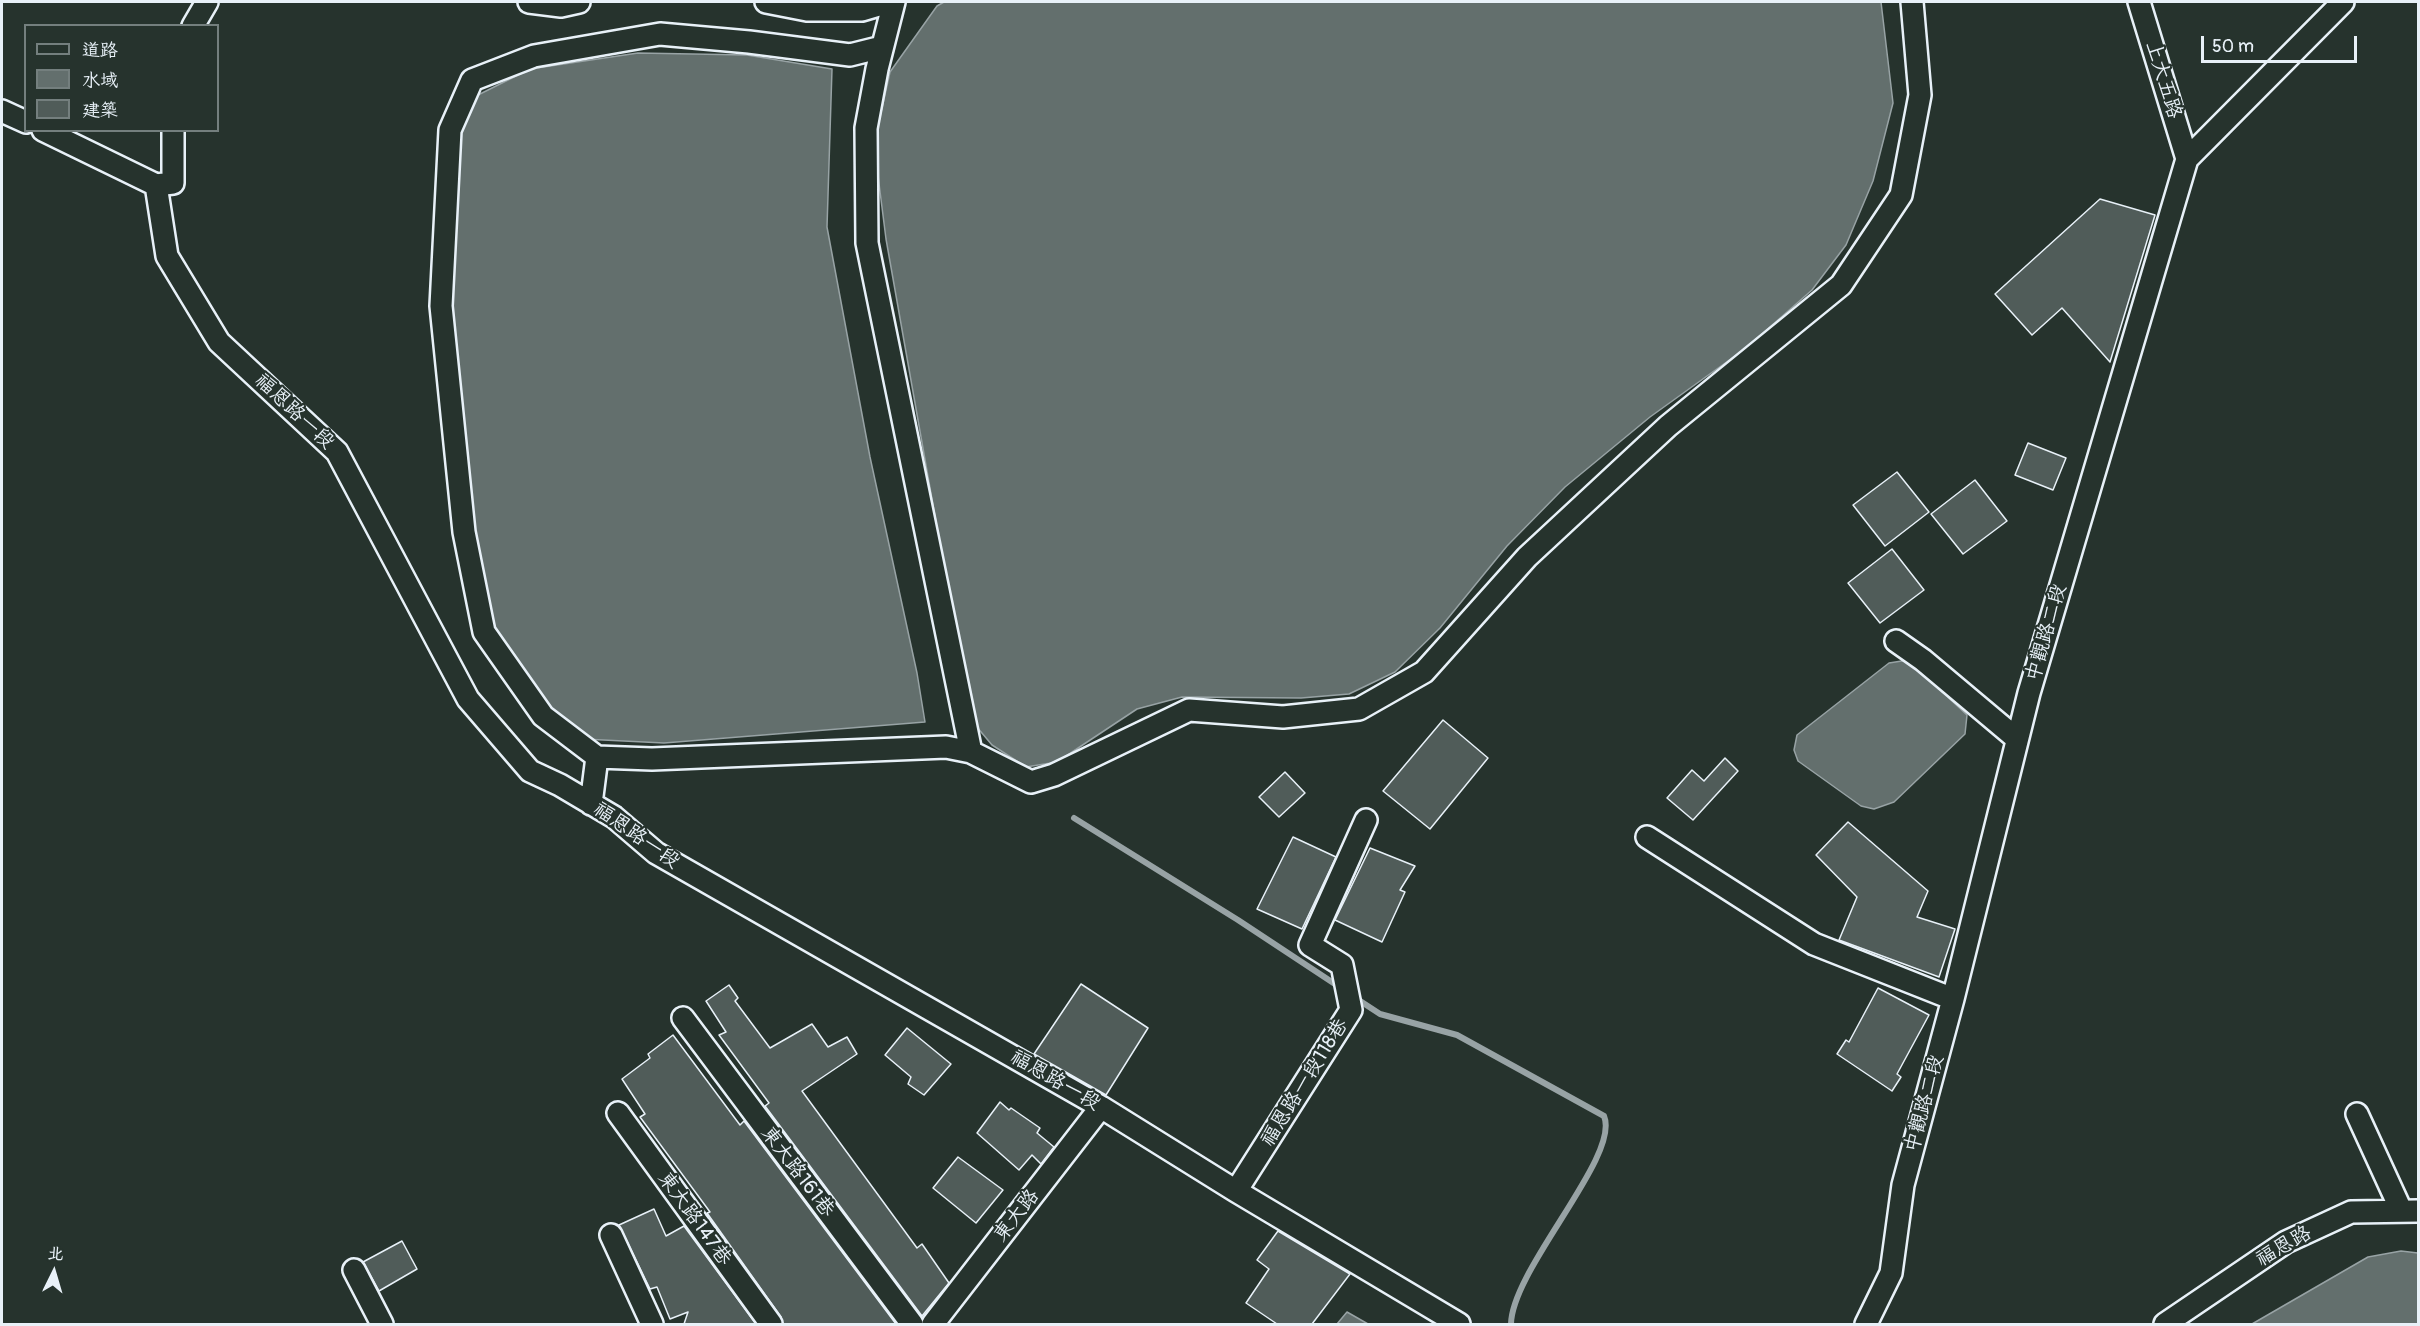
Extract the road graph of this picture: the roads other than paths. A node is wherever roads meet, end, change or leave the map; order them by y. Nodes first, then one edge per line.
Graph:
1 (207, 2) edge
2 (529, 2) edge
3 (579, 2) edge
4 (766, 2) edge
5 (889, 2) edge
6 (894, 2) edge
7 (1912, 2) edge
8 (2139, 2) edge
9 (2343, 2) edge
10 (194, 24) edge
11 (882, 47) junction
12 (2, 111) edge
13 (24, 121) edge
14 (47, 132) edge
15 (173, 132) edge
16 (2187, 159) junction
17 (156, 185) junction
18 (1896, 641) dead end
19 (2017, 739) junction
20 (971, 752) junction
21 (597, 757) junction
22 (591, 804) junction
23 (1366, 820) dead end
24 (1647, 837) dead end
25 (1953, 999) junction
26 (683, 1018) dead end
27 (1101, 1107) junction
28 (618, 1113) dead end
29 (2357, 1114) dead end
30 (1236, 1191) junction
31 (2410, 1211) edge
32 (611, 1235) dead end
33 (354, 1270) dead end
34 (382, 1324) edge
35 (652, 1324) edge
36 (771, 1324) edge
37 (912, 1324) edge
38 (933, 1324) edge
39 (1459, 1324) edge
40 (1866, 1324) edge
41 (2165, 1324) edge

1 - 10 street
2 - 3 street
4 - 5 street
6 - 11 street
7 - 20 street
8 - 16 street, 上大五路
9 - 16 street, 中觀路二段
11 - 20 street
11 - 21 street
12 - 13 street
14 - 17 street
15 - 17 street
16 - 19 street, 中觀路二段
17 - 22 street, 福恩路一段
18 - 19 street
19 - 25 street, 中觀路二段
20 - 21 street
21 - 22 street
22 - 27 street, 福恩路一段
23 - 30 street, 福恩路一段118巷
24 - 25 street
25 - 40 street, 中觀路二段
26 - 37 street, 東大路161巷
27 - 30 street, 福恩路一段
27 - 38 street, 東大路
28 - 36 street, 東大路147巷
29 - 31 street
30 - 39 street, 福恩路一段
31 - 41 street, 福恩路
32 - 35 street
33 - 34 street

